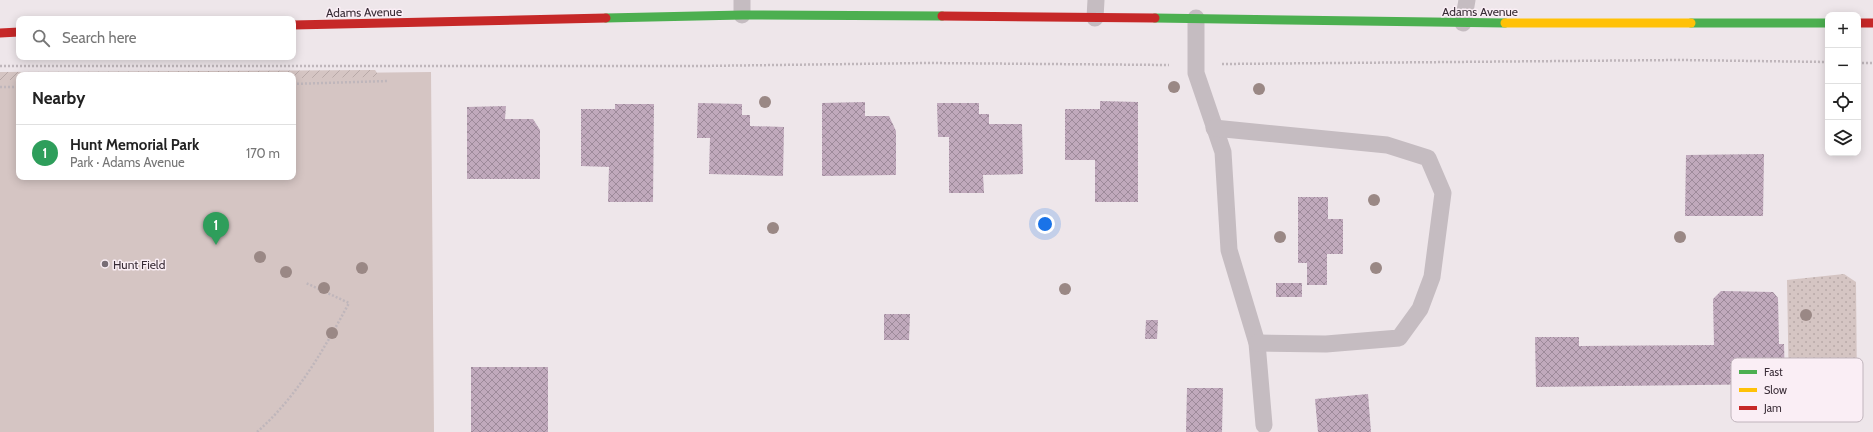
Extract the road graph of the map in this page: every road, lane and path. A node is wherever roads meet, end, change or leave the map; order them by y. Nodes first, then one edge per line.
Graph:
1 (1096, 0) edge
2 (1467, 0) edge
3 (742, 8) edge
4 (1095, 18) junction
5 (1196, 18) junction
6 (1463, 23) junction
7 (1825, 23) edge
8 (1861, 23) edge
9 (1873, 23) edge
10 (296, 25) edge
11 (0, 32) edge
12 (16, 32) edge
13 (1825, 62) edge
14 (1861, 63) edge
15 (1873, 63) edge
16 (1196, 64) junction
17 (0, 66) edge
18 (387, 81) dead end
19 (296, 84) edge
20 (0, 87) edge
21 (16, 87) edge
22 (1214, 128) junction
23 (306, 283) dead end
24 (1257, 343) junction
25 (1264, 424) dead end
26 (257, 432) edge

1 - 4 lane
2 - 6 lane
3 - 4 street, Adams Avenue
3 - 10 street, Adams Avenue
4 - 5 street, Adams Avenue
5 - 6 street, Adams Avenue
5 - 16 lane
6 - 7 street, Adams Avenue
8 - 9 street
11 - 12 street
13 - 16 path
14 - 15 path
16 - 17 path
16 - 22 lane
18 - 19 path
20 - 21 path
22 - 24 lane
22 - 24 lane
23 - 26 path
24 - 25 lane

